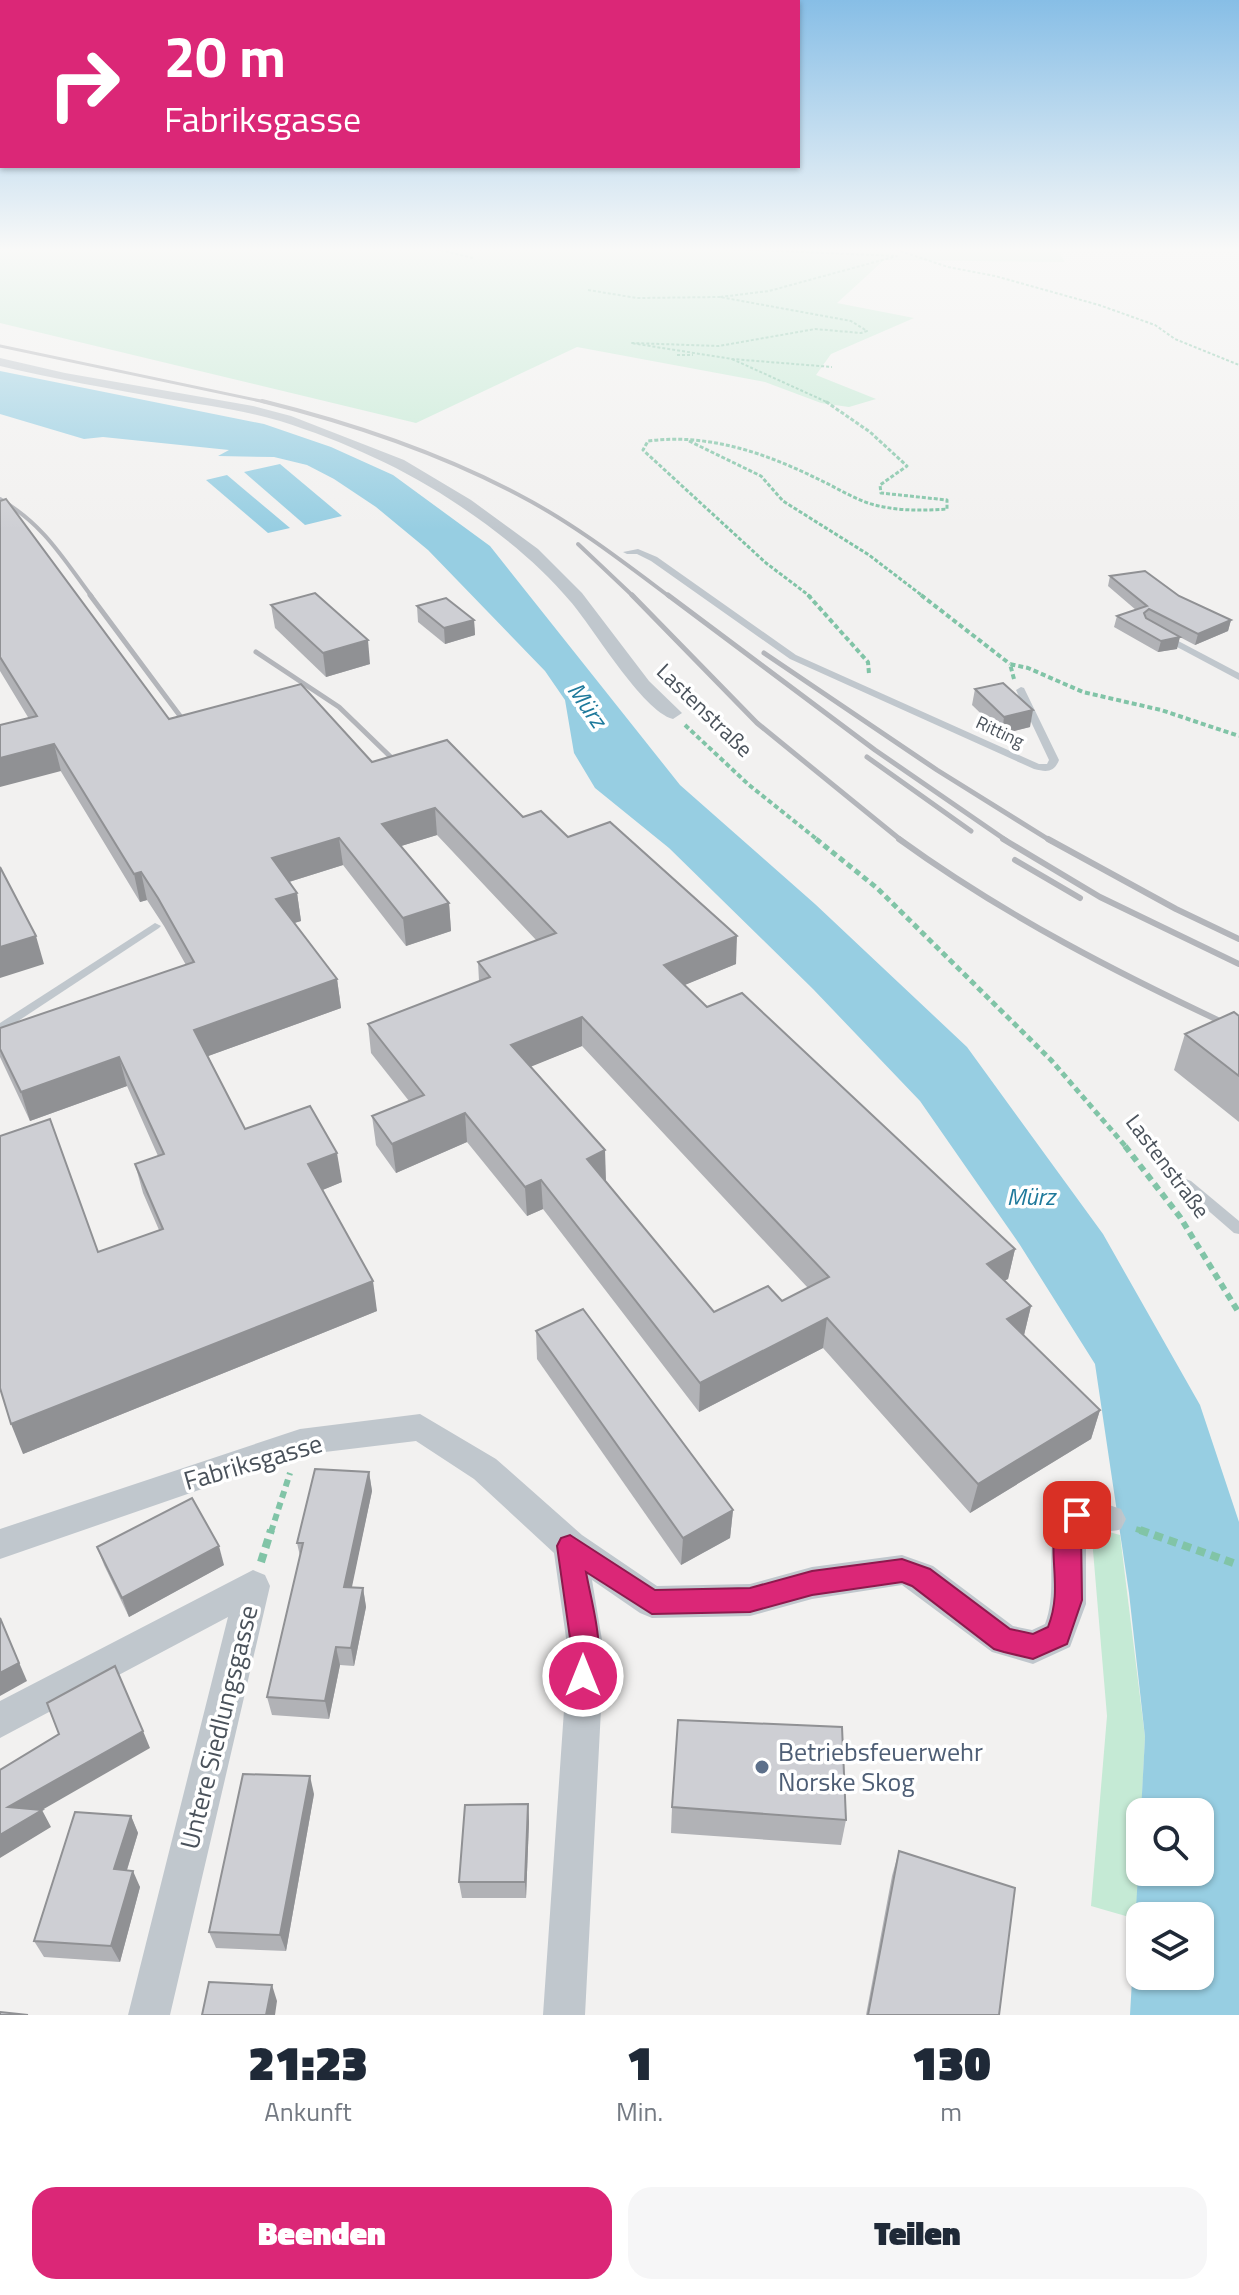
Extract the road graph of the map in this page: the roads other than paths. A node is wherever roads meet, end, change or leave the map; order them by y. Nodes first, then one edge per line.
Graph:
1 (0, 362) edge
2 (627, 552) dead end
3 (1158, 632) edge
4 (1239, 677) edge
5 (1021, 690) road end
6 (673, 713) road end
7 (155, 926) dead end
8 (0, 1029) edge
9 (1186, 1184) dead end
10 (1239, 1229) edge
11 (1109, 1519) road end
12 (0, 1544) edge
13 (570, 1546) junction
14 (0, 1720) edge
15 (149, 2015) edge
16 (564, 2015) edge

1 - 6 street, Lastenstraße
2 - 5 lane, Ritting
3 - 4 lane
7 - 8 lane
9 - 10 lane
11 - 13 street, Fabriksgasse
12 - 13 street, Fabriksgasse
13 - 16 street
14 - 15 street, Untere Siedlungsgasse

